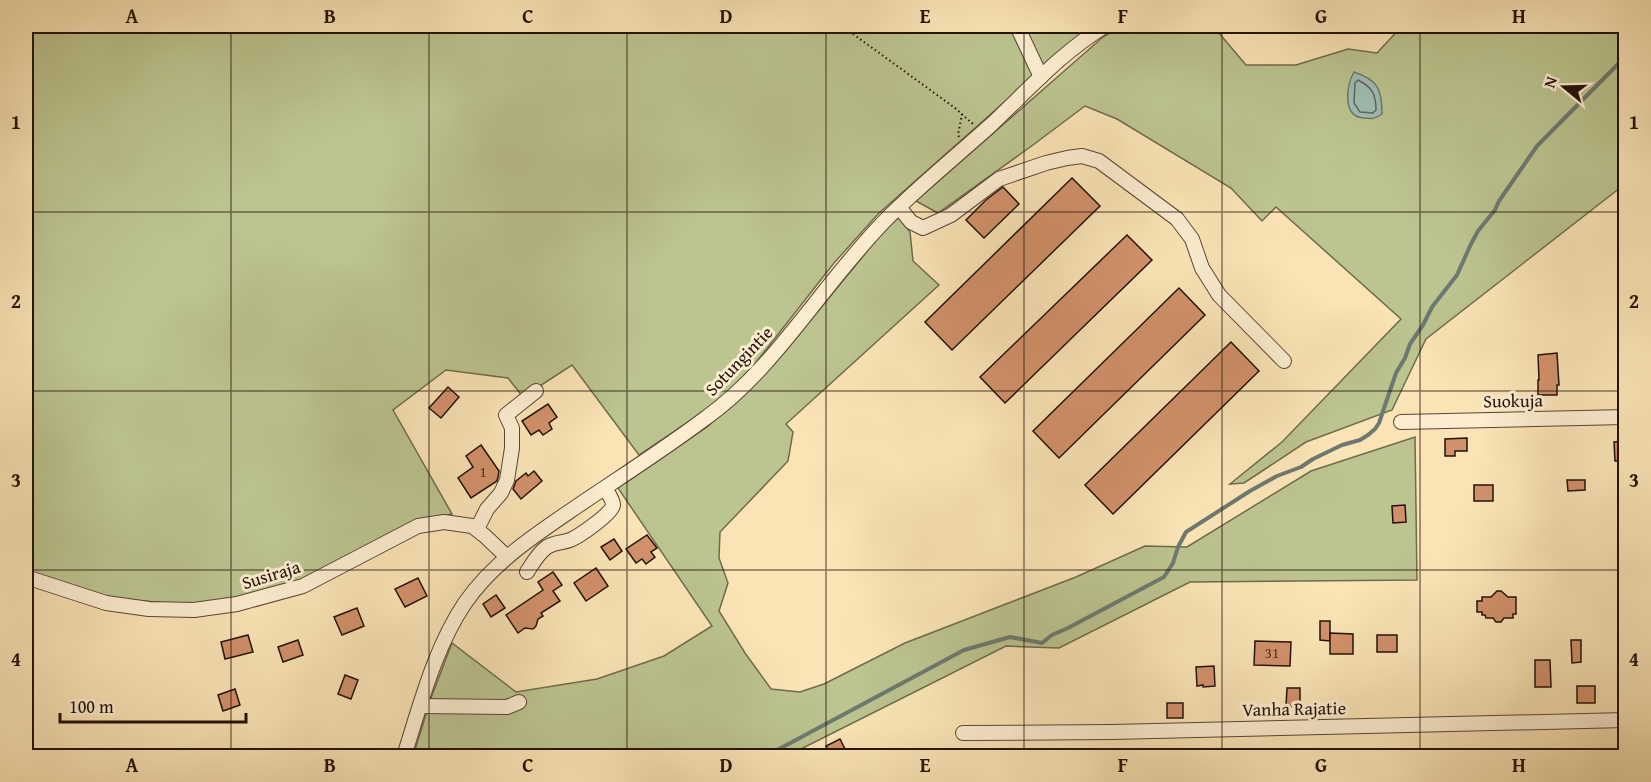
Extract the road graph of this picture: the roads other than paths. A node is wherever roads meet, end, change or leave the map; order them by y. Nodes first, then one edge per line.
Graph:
1 (1017, 26) edge
2 (1105, 26) edge
3 (1041, 77) junction
4 (899, 207) junction
5 (1284, 361) dead end
6 (536, 392) dead end
7 (1626, 417) edge
8 (1401, 422) dead end
9 (604, 488) junction
10 (477, 530) junction
11 (507, 557) junction
12 (527, 572) dead end
13 (26, 577) edge
14 (519, 702) dead end
15 (420, 706) junction
16 (1626, 720) edge
17 (963, 733) dead end
18 (404, 756) edge

1 - 3 street
2 - 3 street, Sotungintie
3 - 4 street, Sotungintie
4 - 5 street
4 - 9 street, Sotungintie
6 - 10 street
7 - 8 street, Suokuja
9 - 11 street, Sotungintie
9 - 12 street
10 - 11 street, Susiraja
10 - 13 street, Susiraja
11 - 15 street, Sotungintie
14 - 15 street
15 - 18 street, Sotungintie
16 - 17 street, Vanha Rajatie

